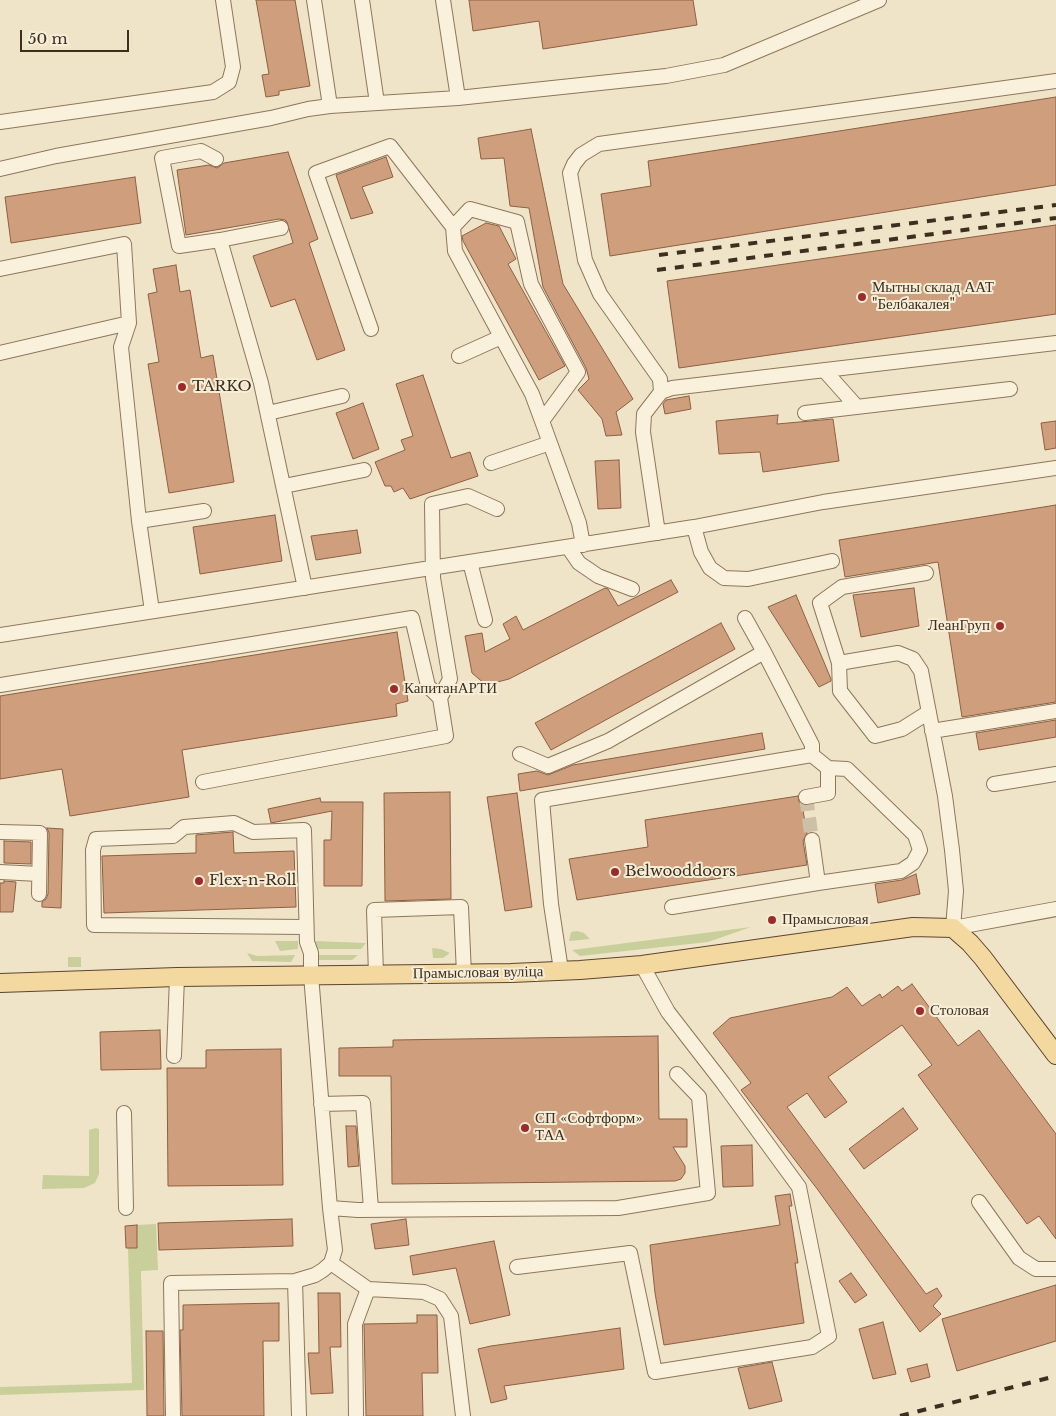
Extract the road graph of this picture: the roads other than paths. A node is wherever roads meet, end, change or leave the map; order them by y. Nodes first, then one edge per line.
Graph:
1 (223, 0) edge
2 (314, 0) edge
3 (362, 0) edge
4 (443, 0) edge
5 (879, 0) edge
6 (1056, 81) edge
7 (458, 98) junction
8 (378, 103) junction
9 (330, 106) junction
10 (0, 122) edge
11 (216, 159) dead end
12 (0, 169) edge
13 (453, 227) junction
14 (281, 228) dead end
15 (220, 240) junction
16 (0, 269) edge
17 (130, 323) junction
18 (371, 329) dead end
19 (501, 337) junction
20 (1056, 343) edge
21 (0, 353) edge
22 (460, 356) dead end
23 (824, 370) junction
24 (1010, 389) dead end
25 (661, 392) junction
26 (342, 396) dead end
27 (857, 407) junction
28 (268, 413) junction
29 (805, 413) dead end
30 (542, 421) junction
31 (550, 443) junction
32 (491, 464) dead end
33 (1056, 468) edge
34 (364, 470) dead end
35 (284, 486) junction
36 (497, 509) dead end
37 (204, 511) dead end
38 (140, 521) junction
39 (694, 528) junction
40 (658, 533) junction
41 (583, 545) junction
42 (568, 547) junction
43 (832, 561) dead end
44 (470, 562) junction
45 (433, 568) junction
46 (926, 574) dead end
47 (305, 588) junction
48 (632, 589) dead end
49 (152, 611) junction
50 (745, 618) dead end
51 (485, 620) dead end
52 (0, 635) edge
53 (764, 652) junction
54 (839, 663) junction
55 (0, 685) edge
56 (440, 698) junction
57 (1056, 711) edge
58 (929, 712) junction
59 (932, 731) junction
60 (520, 754) dead end
61 (812, 755) junction
62 (828, 768) junction
63 (1056, 774) edge
64 (203, 782) dead end
65 (994, 784) dead end
66 (806, 797) dead end
67 (0, 832) edge
68 (812, 840) tunnel mouth
69 (0, 872) edge
70 (39, 874) junction
71 (818, 883) junction
72 (39, 894) dead end
73 (672, 907) dead end
74 (1056, 909) edge
75 (306, 927) junction
76 (953, 928) junction
77 (642, 965) junction
78 (561, 970) junction
79 (464, 974) junction
80 (311, 975) junction
81 (376, 975) junction
82 (176, 976) junction
83 (0, 983) edge
84 (174, 1056) dead end
85 (1056, 1056) edge
86 (677, 1074) dead end
87 (321, 1104) junction
88 (124, 1113) dead end
89 (979, 1202) dead end
90 (126, 1208) dead end
91 (330, 1208) junction
92 (370, 1209) junction
93 (331, 1264) junction
94 (517, 1267) dead end
95 (1056, 1269) edge
96 (295, 1281) junction
97 (368, 1289) junction
98 (173, 1416) edge
99 (299, 1416) edge
100 (356, 1416) edge
101 (463, 1416) edge

1 - 10 lane
2 - 9 lane
3 - 8 lane
4 - 7 lane
5 - 7 lane
6 - 25 lane
7 - 8 lane
8 - 9 lane
9 - 12 lane
11 - 15 lane
13 - 18 lane
13 - 19 lane
13 - 30 lane
14 - 15 lane
15 - 28 lane
16 - 17 lane
17 - 21 lane
17 - 38 lane
19 - 22 lane
19 - 30 lane
20 - 23 lane
23 - 25 lane
23 - 27 lane
24 - 27 lane
25 - 40 lane
26 - 28 lane
27 - 29 lane
28 - 35 lane
30 - 31 lane
31 - 32 lane
31 - 41 lane
33 - 39 lane
34 - 35 lane
35 - 47 lane
36 - 45 lane
37 - 38 lane
38 - 49 lane
39 - 40 lane
39 - 43 lane
40 - 41 lane
41 - 42 lane
42 - 44 lane
42 - 48 lane
44 - 45 lane
44 - 51 lane
45 - 47 lane
45 - 56 lane
46 - 54 lane
47 - 49 lane
49 - 52 lane
50 - 53 lane
53 - 60 lane
53 - 61 lane
54 - 58 lane
54 - 58 lane
55 - 56 lane
56 - 64 lane
57 - 59 lane
58 - 59 lane
59 - 76 lane
61 - 62 lane
61 - 78 lane
62 - 66 lane
62 - 71 lane
63 - 65 lane
67 - 70 lane
68 - 71 lane
69 - 70 lane
70 - 72 lane
71 - 73 lane
74 - 76 lane
75 - 75 lane
75 - 80 lane
76 - 77 main road, Прамысловая вуліца
76 - 85 main road
77 - 78 main road, Прамысловая вуліца
77 - 94 lane
78 - 79 main road, Прамысловая вуліца
79 - 81 main road, Прамысловая вуліца
79 - 81 lane
80 - 81 main road, Прамысловая вуліца
80 - 82 main road, Прамысловая вуліца
80 - 87 lane
82 - 83 main road, Прамысловая вуліца
82 - 84 lane
86 - 92 lane
87 - 91 lane
87 - 92 lane
88 - 90 lane
89 - 95 lane
91 - 92 lane
91 - 93 lane
93 - 96 lane
93 - 97 lane
96 - 98 lane
96 - 99 lane
97 - 100 lane
97 - 101 lane

